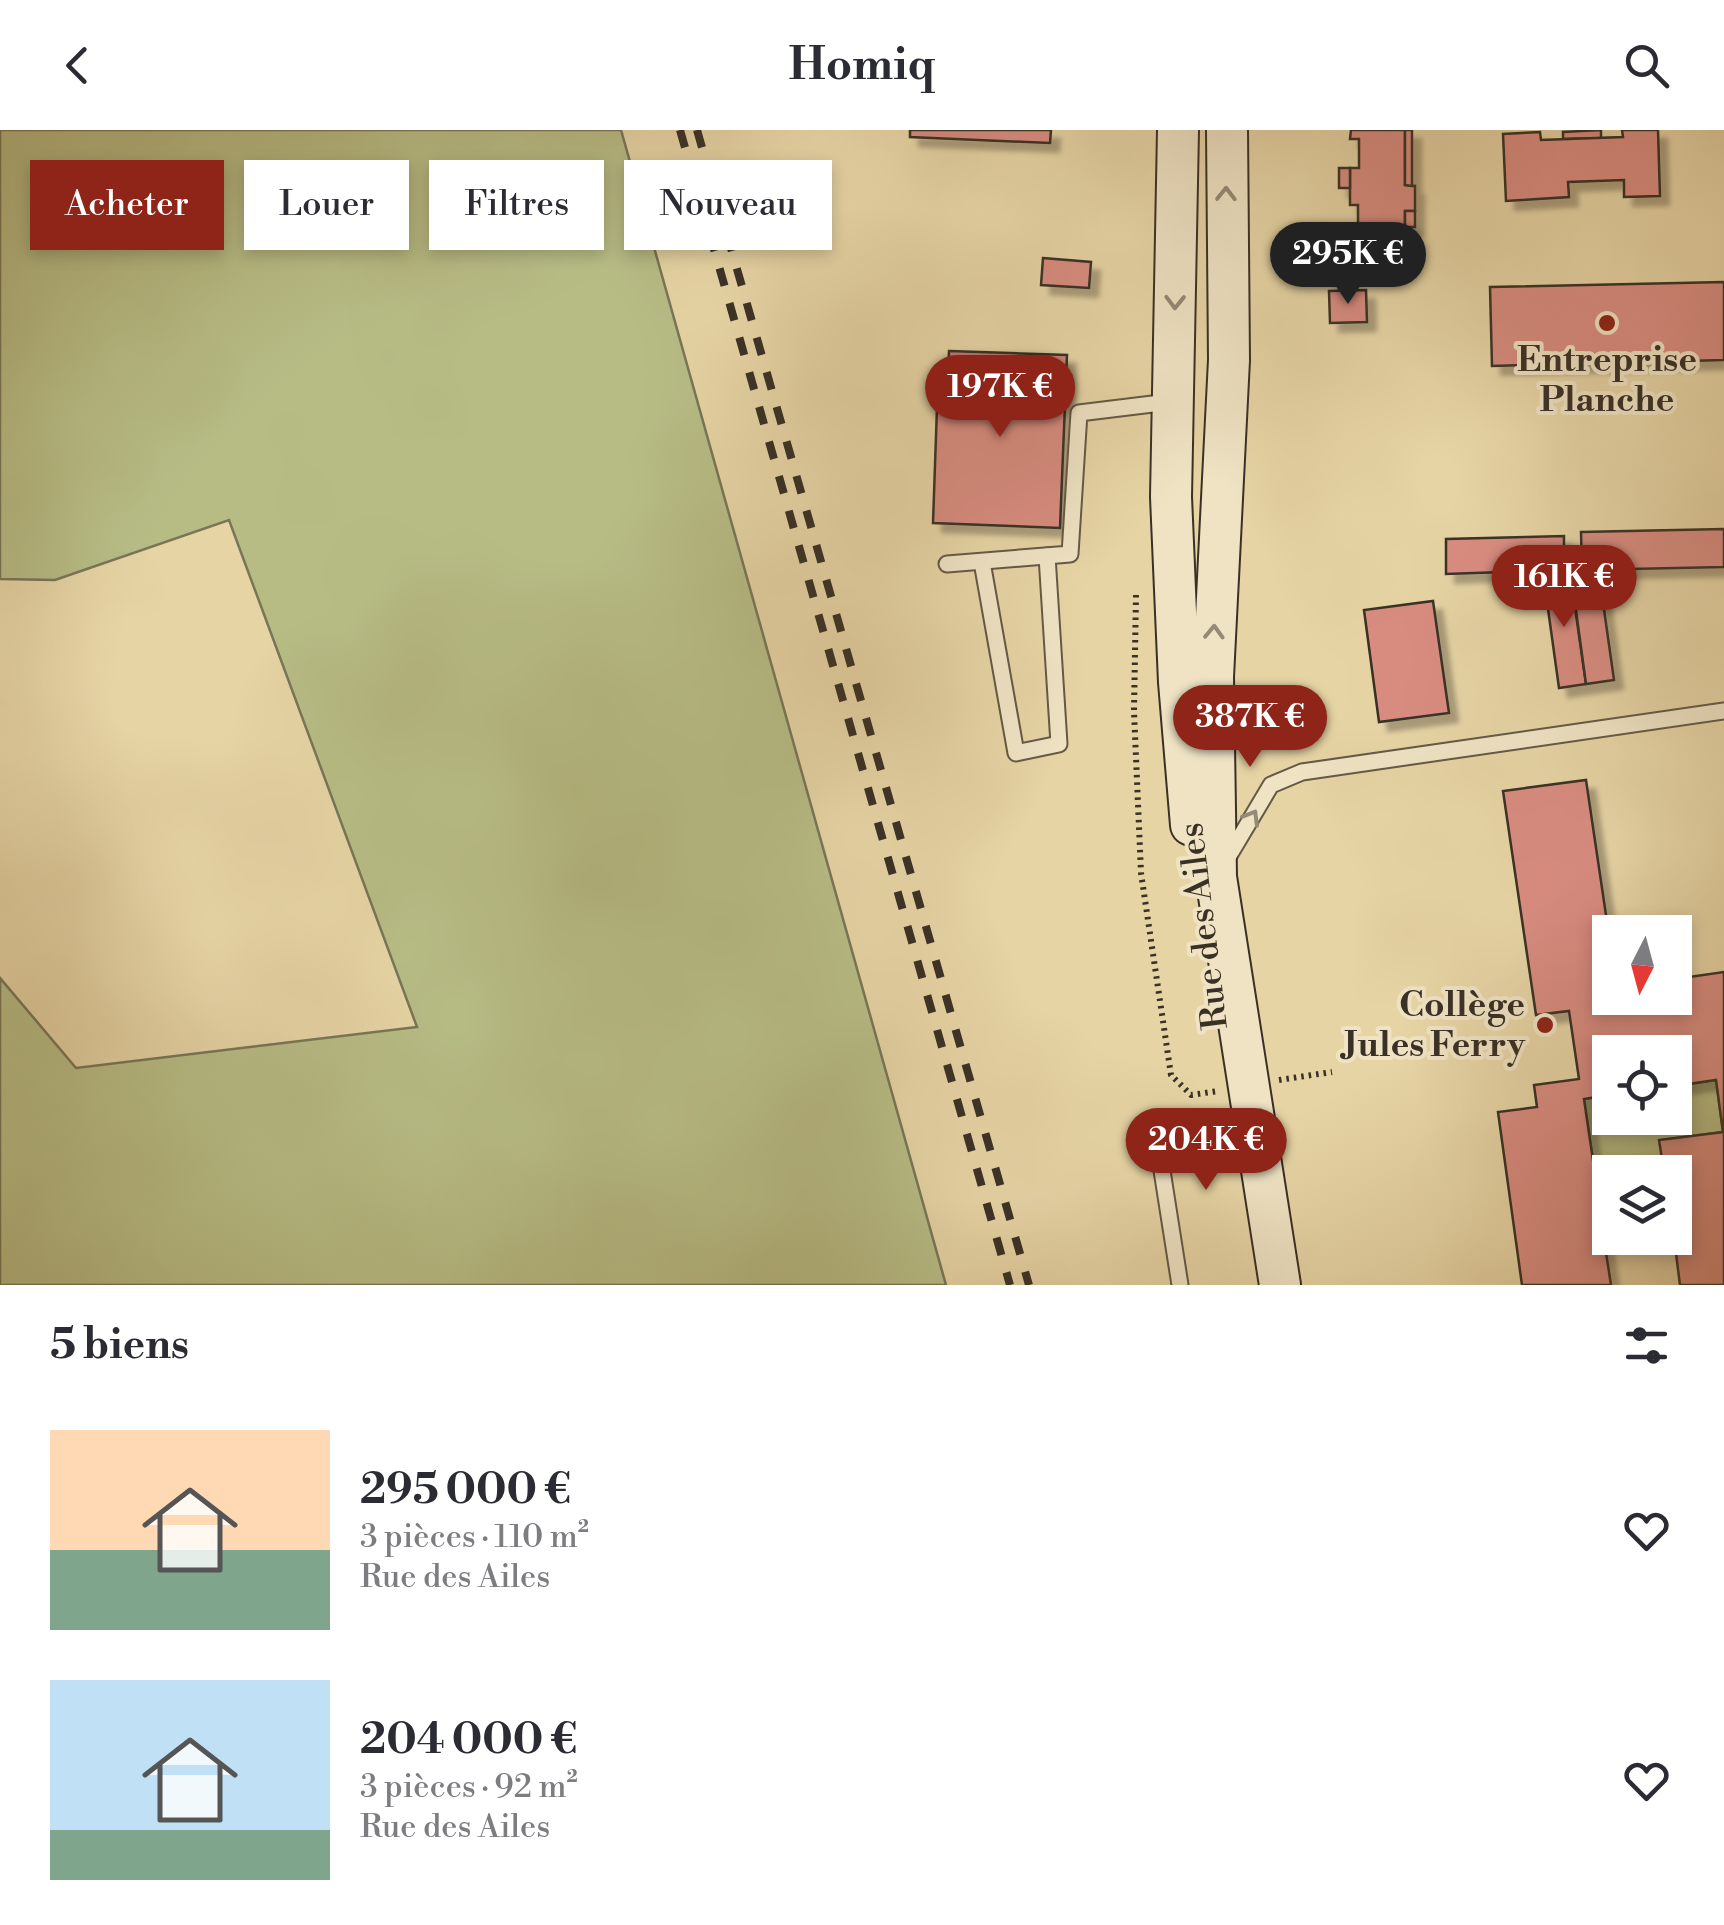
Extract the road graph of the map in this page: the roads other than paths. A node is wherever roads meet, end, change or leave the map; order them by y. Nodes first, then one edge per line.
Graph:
1 (1178, 130) edge
2 (1226, 130) edge
3 (1173, 401) junction
4 (1047, 556) junction
5 (982, 562) junction
6 (947, 564) dead end
7 (1724, 711) edge
8 (1216, 877) junction
9 (1155, 1126) dead end
10 (1180, 1285) edge
11 (1256, 1285) edge
12 (1280, 1285) edge

1 -> 3 main road, Rue des Ailes
8 -> 2 main road, Rue des Ailes
3 - 4 lane
3 - 11 main road, Rue des Ailes
4 - 5 lane
4 - 5 lane
5 - 6 lane
8 -> 7 lane
8 - 12 main road, Rue des Ailes
9 - 10 lane

